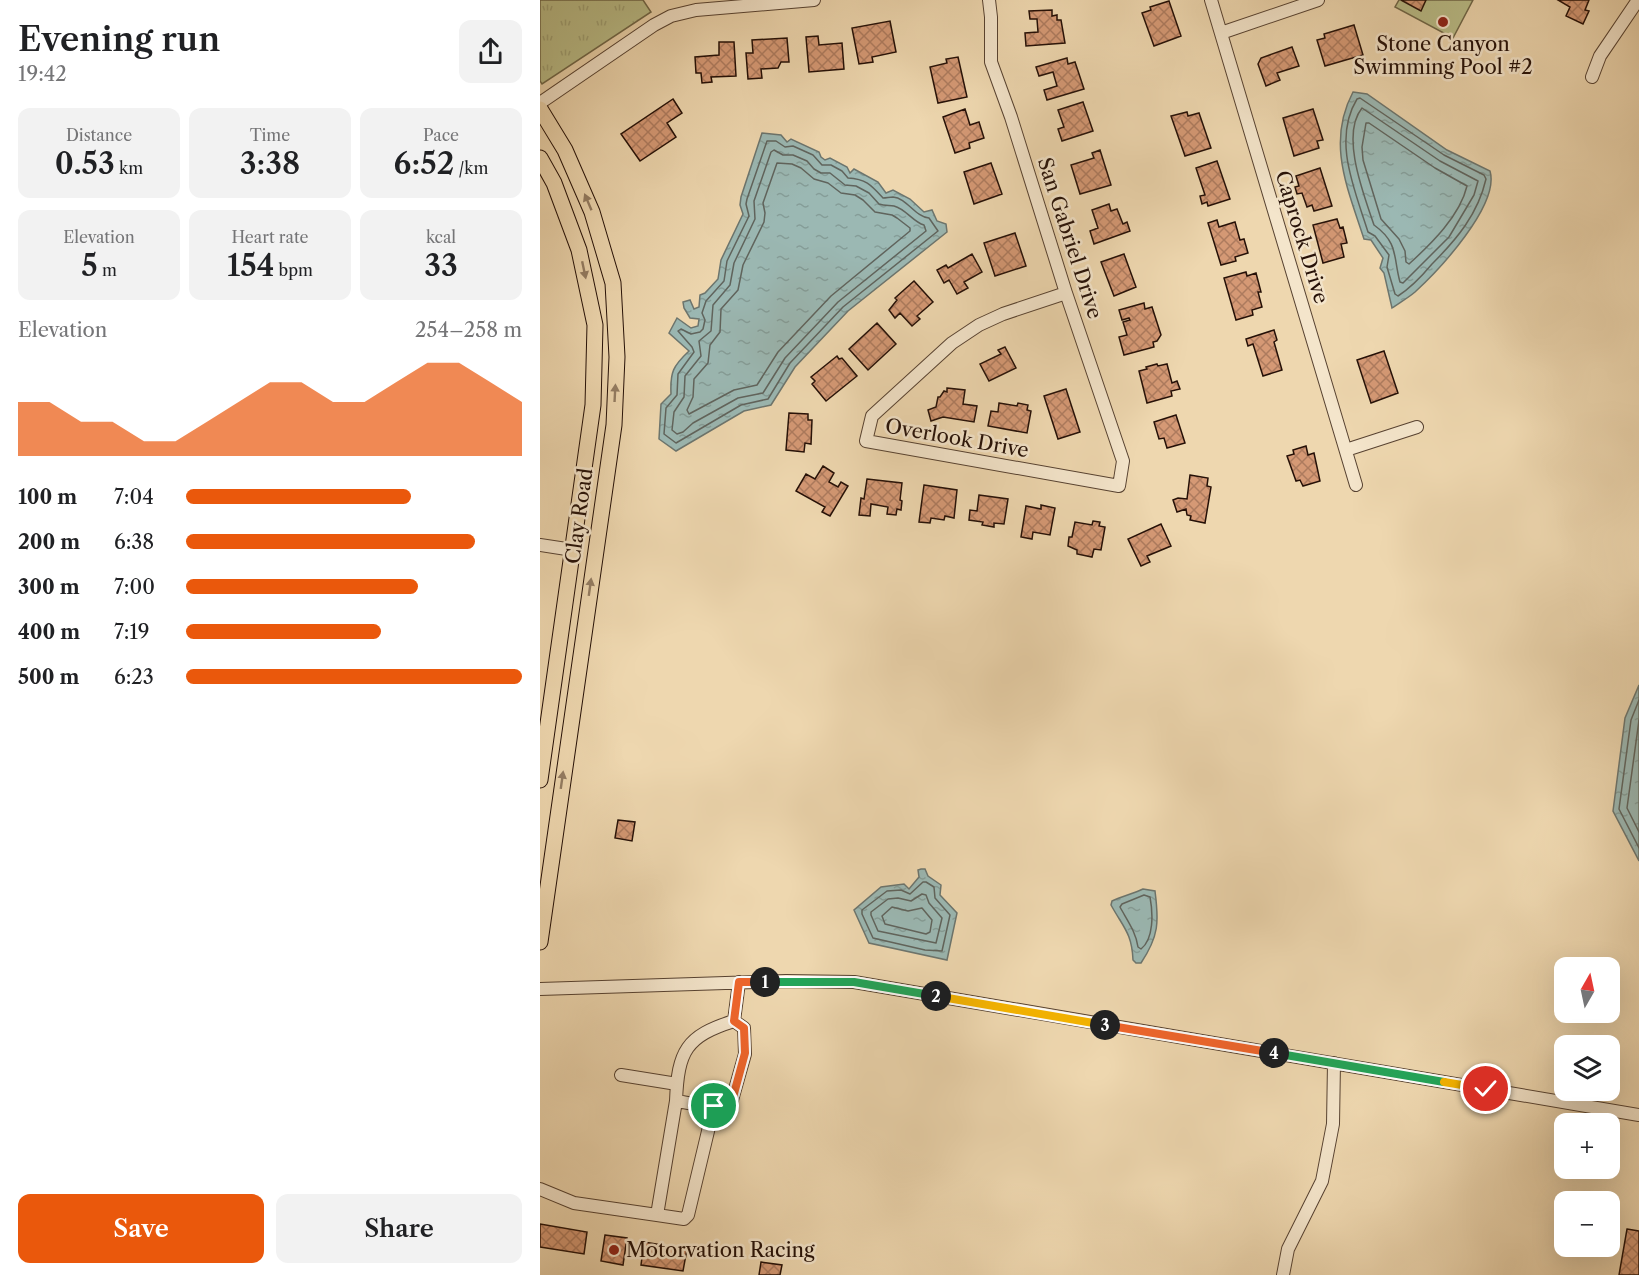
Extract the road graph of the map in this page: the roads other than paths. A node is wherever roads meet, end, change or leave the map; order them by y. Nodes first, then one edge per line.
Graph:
1 (814, 0) edge
2 (989, 0) edge
3 (1211, 0) edge
4 (1318, 0) edge
5 (1638, 0) edge
6 (1221, 33) junction
7 (1592, 77) dead end
8 (540, 104) edge
9 (540, 109) edge
10 (540, 158) edge
11 (1066, 293) junction
12 (1417, 427) dead end
13 (1346, 450) junction
14 (1356, 485) dead end
15 (1119, 486) joint
16 (540, 545) edge
17 (573, 550) junction
18 (540, 780) edge
19 (540, 942) edge
20 (739, 982) junction
21 (540, 989) edge
22 (734, 1021) junction
23 (1334, 1063) junction
24 (621, 1075) dead end
25 (676, 1084) junction
26 (676, 1101) junction
27 (714, 1106) junction
28 (1639, 1114) edge
29 (540, 1189) edge
30 (657, 1215) junction
31 (1283, 1275) edge

1 - 8 street
2 - 11 street, San Gabriel Drive
3 - 6 street, Caprock Drive
4 - 6 street
5 - 7 street
6 - 13 street, Caprock Drive
19 -> 9 main road, Clay Road
10 -> 17 main road, Clay Road
11 - 15 street, San Gabriel Drive
11 - 15 street, Overlook Drive
12 - 13 street
13 - 14 street, Caprock Drive
16 - 17 street
17 - 18 main road, Clay Road
20 - 21 street
20 - 22 street
20 - 23 street
22 - 25 street
22 - 27 street
23 - 28 street
23 - 31 street
24 - 25 street
25 - 26 street
26 - 27 street
26 - 30 street
27 - 30 street
29 - 30 street

